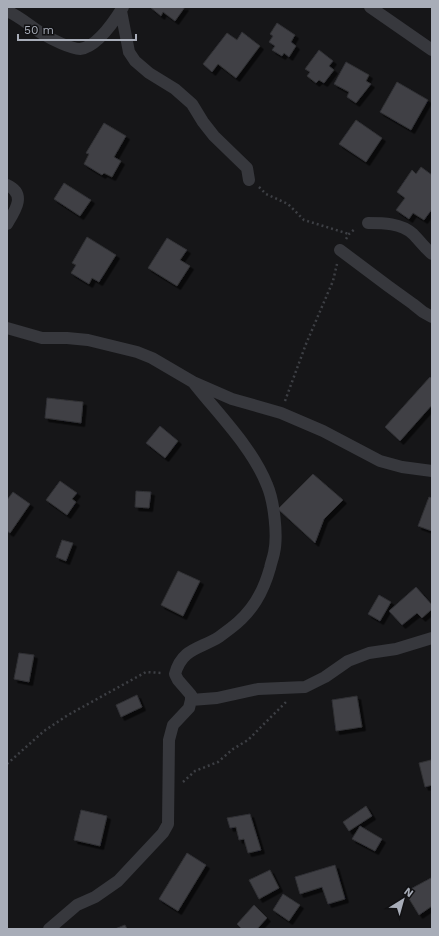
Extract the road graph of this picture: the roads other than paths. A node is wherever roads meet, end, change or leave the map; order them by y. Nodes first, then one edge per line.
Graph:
1 (370, 7) edge
2 (122, 9) edge
3 (7, 11) edge
4 (432, 50) edge
5 (249, 180) road end
6 (7, 185) edge
7 (368, 223) road end
8 (7, 224) edge
9 (340, 250) road end
10 (432, 254) edge
11 (432, 317) edge
12 (7, 328) edge
13 (193, 382) junction
14 (432, 471) edge
15 (432, 638) edge
16 (191, 700) junction
17 (49, 929) edge

1 - 4 street
2 - 3 street
2 - 5 street
6 - 8 street
7 - 10 street
9 - 11 street
12 - 13 street
13 - 14 street
13 - 16 street
15 - 16 street
16 - 17 street

